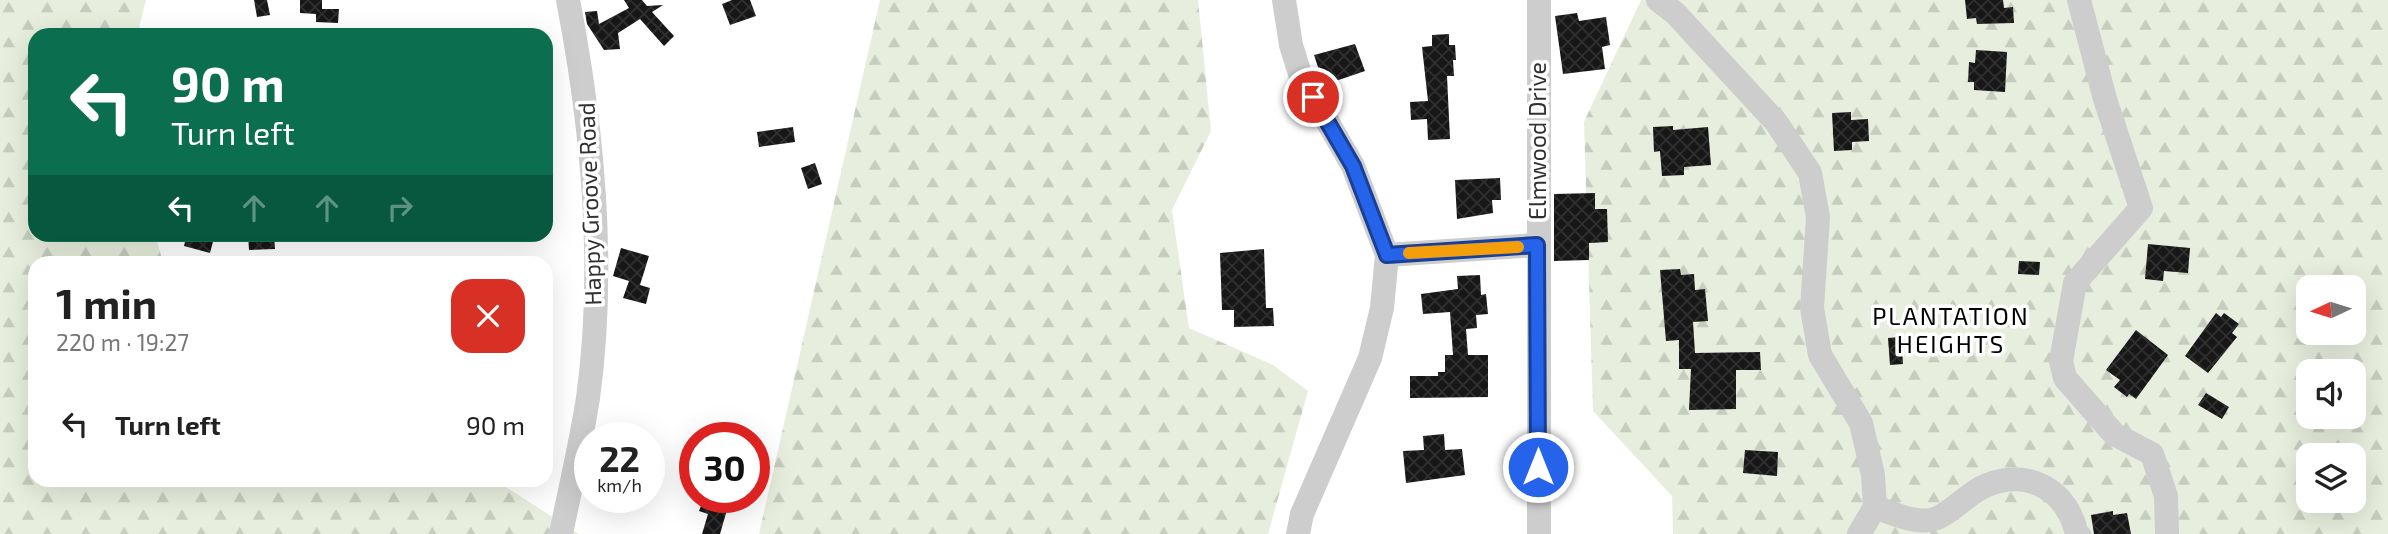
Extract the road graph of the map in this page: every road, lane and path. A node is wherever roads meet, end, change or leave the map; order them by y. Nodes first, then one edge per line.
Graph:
1 (568, 0) edge
2 (1284, 0) edge
3 (1539, 0) edge
4 (1658, 0) edge
5 (2079, 0) edge
6 (1537, 245) junction
7 (1387, 255) junction
8 (1875, 507) junction
9 (561, 534) edge
10 (1298, 534) edge
11 (1539, 534) edge
12 (1859, 534) edge
13 (2077, 534) edge
14 (2167, 534) edge

1 - 9 street, Happy Groove Road
2 - 7 street
3 - 6 street, Elmwood Drive
4 - 8 street
5 - 14 street
6 - 7 street
6 - 11 street, Elmwood Drive
7 - 10 street
8 - 12 street
8 - 13 street

